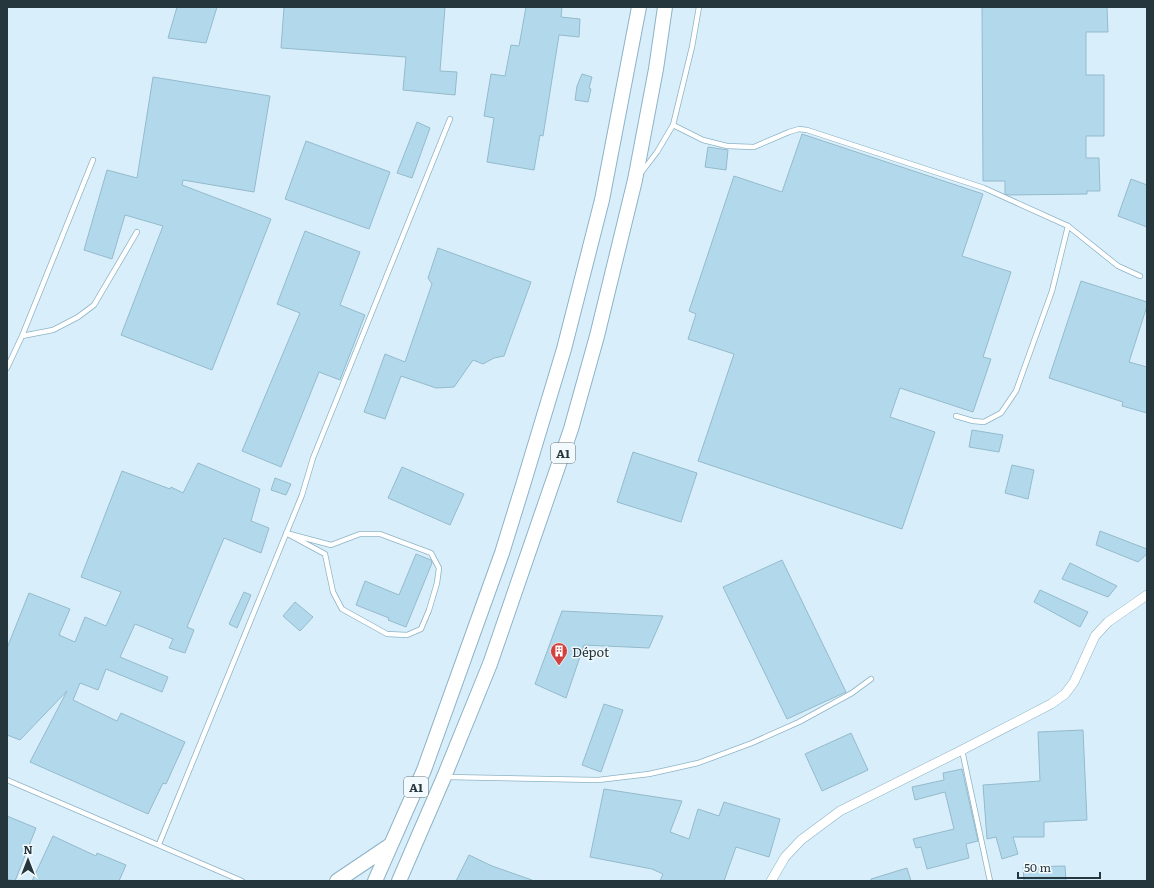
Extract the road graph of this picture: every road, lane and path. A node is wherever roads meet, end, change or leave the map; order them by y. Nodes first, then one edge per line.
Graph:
1 (639, 7) edge
2 (665, 7) edge
3 (699, 7) edge
4 (450, 119) dead end
5 (673, 125) junction
6 (93, 160) dead end
7 (634, 180) junction
8 (1068, 226) junction
9 (137, 232) dead end
10 (1140, 276) dead end
11 (22, 336) junction
12 (7, 368) edge
13 (956, 416) dead end
14 (286, 533) junction
15 (1147, 595) edge
16 (871, 678) dead end
17 (962, 750) junction
18 (444, 777) junction
19 (7, 780) edge
20 (159, 844) junction
21 (389, 846) junction
22 (242, 881) edge
23 (336, 881) edge
24 (375, 881) edge
25 (399, 881) edge
26 (771, 881) edge
27 (990, 881) edge

1 - 21 highway, A1
2 - 7 highway, A1
3 - 5 lane
4 - 14 lane
5 - 7 lane
5 - 8 lane
6 - 11 lane
7 - 18 highway, A1
8 - 10 lane
8 - 13 lane
9 - 11 lane
11 - 12 lane
14 - 14 lane
14 - 20 lane
15 - 17 street
16 - 18 lane
17 - 26 street
17 - 27 lane
18 - 25 highway, A1
19 - 20 lane
20 - 22 lane
21 - 23 highway
21 - 24 highway, A1

